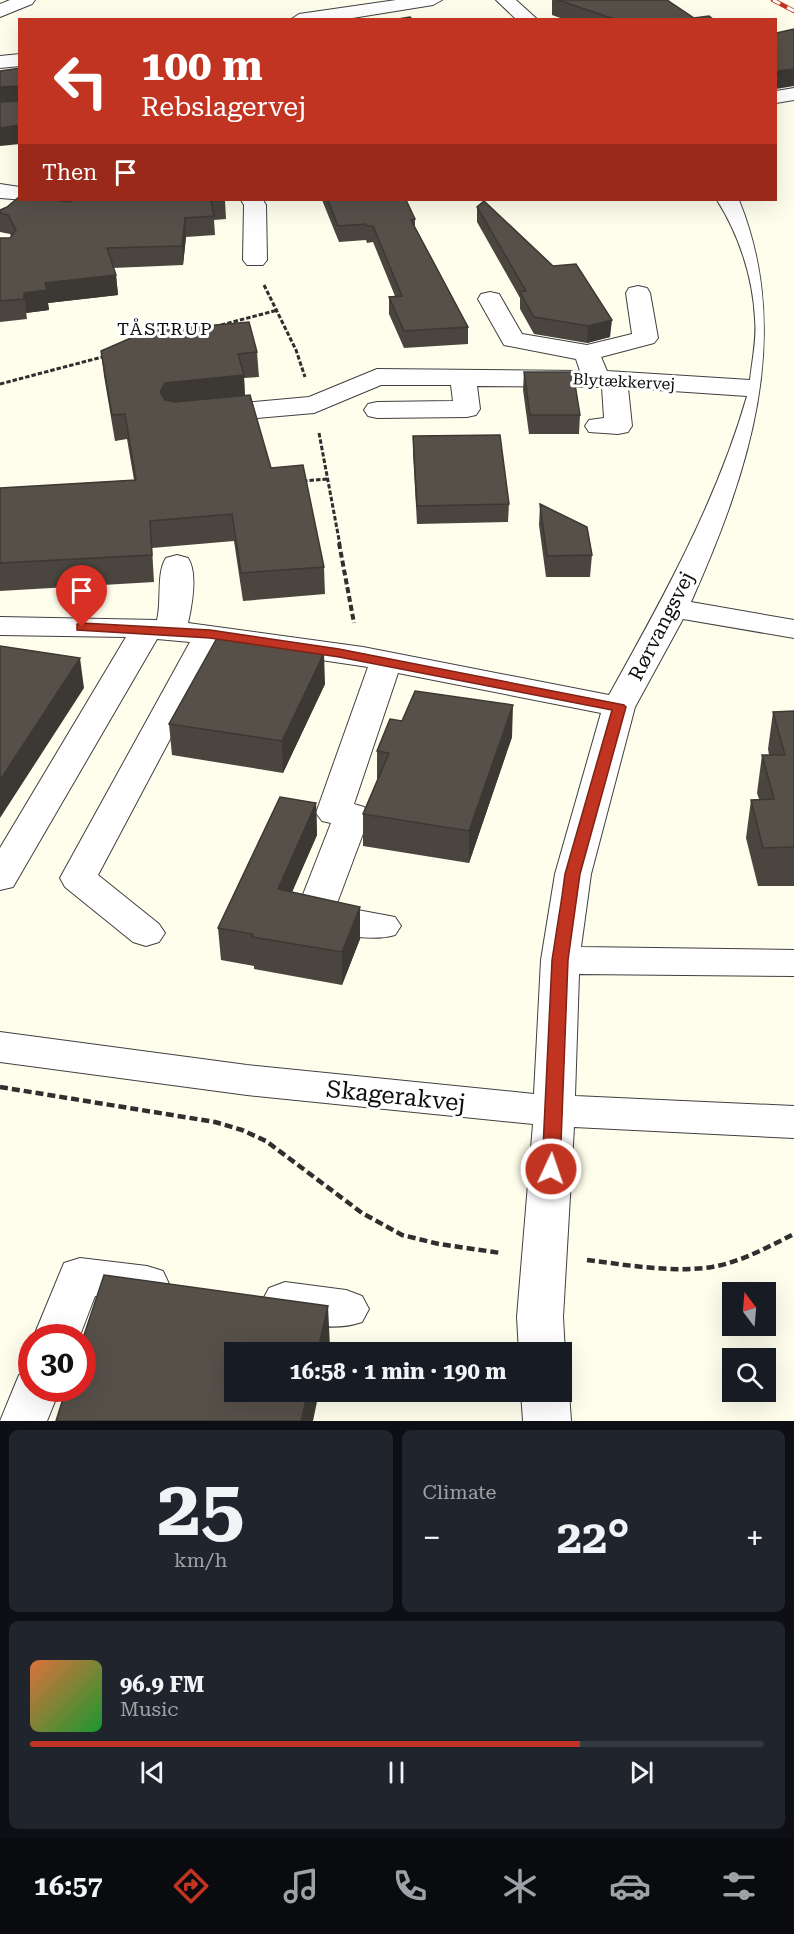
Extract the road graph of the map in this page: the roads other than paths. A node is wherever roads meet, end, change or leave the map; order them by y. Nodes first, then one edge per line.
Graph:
1 (26, 0) edge
2 (434, 0) edge
3 (505, 0) edge
4 (0, 10) edge
5 (312, 18) edge
6 (527, 18) edge
7 (18, 60) edge
8 (0, 62) edge
9 (794, 94) edge
10 (777, 97) edge
11 (0, 191) edge
12 (83, 201) edge
13 (131, 201) edge
14 (253, 201) edge
15 (729, 201) edge
16 (17, 202) edge
17 (255, 260) road end
18 (638, 294) dead end
19 (490, 299) dead end
20 (587, 353) junction
21 (463, 379) junction
22 (605, 379) junction
23 (762, 389) junction
24 (377, 410) dead end
25 (189, 416) edge
26 (599, 426) dead end
27 (177, 564) dead end
28 (673, 608) junction
29 (0, 626) edge
30 (794, 629) edge
31 (159, 630) junction
32 (210, 634) junction
33 (373, 659) junction
34 (619, 707) junction
35 (0, 878) edge
36 (382, 926) dead end
37 (146, 933) dead end
38 (560, 960) junction
39 (794, 963) edge
40 (0, 1047) edge
41 (554, 1112) junction
42 (794, 1122) edge
43 (184, 1289) edge
44 (242, 1296) edge
45 (346, 1309) dead end
46 (61, 1324) edge
47 (541, 1342) edge
48 (31, 1402) edge
49 (545, 1402) edge
50 (23, 1421) edge
51 (546, 1421) edge

1 - 4 street
2 - 5 street
3 - 6 street
7 - 8 street
9 - 10 street
11 - 16 street
12 - 13 street
14 - 17 street
15 - 23 street, Rørvangsvej
18 - 20 street
19 - 20 street
20 - 22 street
21 - 22 street, Blytækkervej
21 - 24 street
21 - 25 street, Blytækkervej
22 - 23 street, Blytækkervej
22 - 26 street
23 - 28 street, Rørvangsvej
27 - 31 street
28 - 30 street
28 - 34 street, Rørvangsvej
29 - 31 street
31 - 32 street
31 - 35 street
32 - 33 street
32 - 37 street
33 - 34 street
33 - 36 street
34 - 38 street, Rørvangsvej
38 - 39 street
38 - 41 street, Rørvangsvej
40 - 41 street, Skagerakvej
41 - 42 street, Skagerakvej
41 - 47 street, Rørvangsvej
43 - 46 street
44 - 45 street
48 - 50 street
49 - 51 street

